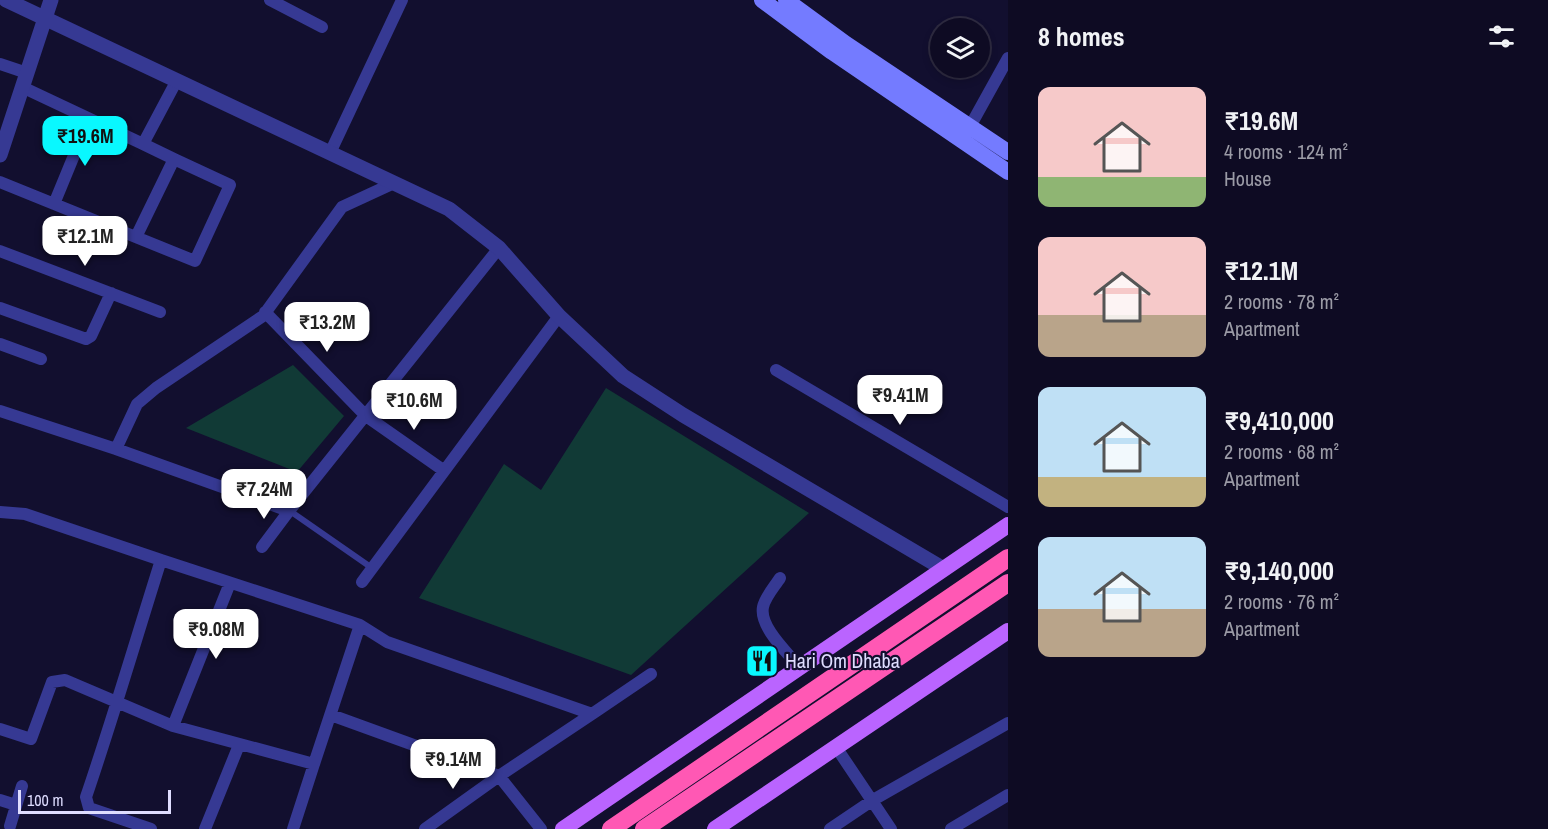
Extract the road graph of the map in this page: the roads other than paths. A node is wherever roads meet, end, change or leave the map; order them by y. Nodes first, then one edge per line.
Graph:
1 (6, 0) edge
2 (51, 0) edge
3 (270, 0) edge
4 (402, 0) edge
5 (762, 0) edge
6 (786, 0) edge
7 (44, 17) junction
8 (322, 27) dead end
9 (1008, 58) edge
10 (0, 64) edge
11 (24, 80) junction
12 (177, 80) junction
13 (89, 118) junction
14 (966, 134) junction
15 (144, 144) junction
16 (1008, 152) edge
17 (330, 153) junction
18 (0, 155) edge
19 (174, 159) junction
20 (1008, 172) edge
21 (0, 182) edge
22 (394, 183) junction
23 (54, 204) junction
24 (136, 237) junction
25 (499, 248) junction
26 (0, 251) edge
27 (111, 293) junction
28 (0, 308) edge
29 (160, 312) dead end
30 (266, 312) junction
31 (559, 316) junction
32 (0, 344) edge
33 (41, 359) dead end
34 (776, 370) dead end
35 (0, 411) edge
36 (366, 416) junction
37 (116, 448) junction
38 (444, 470) junction
39 (1008, 507) edge
40 (289, 511) junction
41 (0, 512) edge
42 (1008, 525) edge
43 (262, 548) dead end
44 (1008, 558) edge
45 (161, 560) junction
46 (372, 568) junction
47 (942, 568) junction
48 (780, 578) dead end
49 (362, 582) dead end
50 (230, 583) junction
51 (1008, 583) edge
52 (360, 625) junction
53 (1008, 631) edge
54 (800, 668) junction
55 (651, 674) dead end
56 (119, 702) junction
57 (592, 714) junction
58 (331, 715) junction
59 (1008, 723) edge
60 (173, 726) junction
61 (0, 729) edge
62 (239, 745) junction
63 (836, 747) junction
64 (314, 764) junction
65 (499, 776) junction
66 (22, 786) dead end
67 (1008, 795) edge
68 (0, 800) edge
69 (873, 800) junction
70 (16, 805) junction
71 (10, 826) dead end
72 (959, 827) edge
73 (151, 829) edge
74 (206, 829) edge
75 (293, 829) edge
76 (425, 829) edge
77 (541, 829) edge
78 (563, 829) edge
79 (611, 829) edge
80 (644, 829) edge
81 (715, 829) edge
82 (830, 829) edge
83 (891, 829) edge

1 - 7 street
2 - 7 street
3 - 8 street
4 - 17 street
5 - 14 main road
6 - 14 main road
7 - 11 street
7 - 12 street
9 - 14 street
10 - 11 street
11 - 13 street
11 - 18 street
12 - 15 street
12 - 17 street
13 - 15 street
13 - 23 street
14 - 16 main road
14 - 20 main road
15 - 19 street
17 - 22 street
19 - 24 street
19 - 24 street
21 - 23 street
22 - 25 street
22 - 30 street
23 - 24 street
25 - 31 street
25 - 36 street
26 - 27 street
27 - 28 street
27 - 29 street
30 - 36 street
30 - 37 street
31 - 38 street
31 - 47 street
32 - 33 street
34 - 39 street
35 - 37 street
36 - 38 street
36 - 40 street
37 - 40 street
38 - 46 street
40 - 43 street
40 - 46 lane
41 - 45 street
42 - 47 main road
44 - 79 highway
45 - 50 street
45 - 56 street
46 - 49 street
47 - 54 main road
48 - 54 street
50 - 52 street
50 - 60 street
51 - 80 highway
52 - 57 street
52 - 58 street
53 - 63 main road
54 - 78 main road
55 - 57 street
56 - 60 street
56 - 61 street
56 - 73 street
57 - 65 street
58 - 64 street
58 - 65 street
59 - 69 street
60 - 62 street
62 - 64 street
62 - 74 street
63 - 69 street
63 - 81 main road
64 - 75 street
65 - 76 street
65 - 77 street
66 - 70 street
67 - 72 street
68 - 70 street
69 - 82 street
69 - 83 street
70 - 71 street

